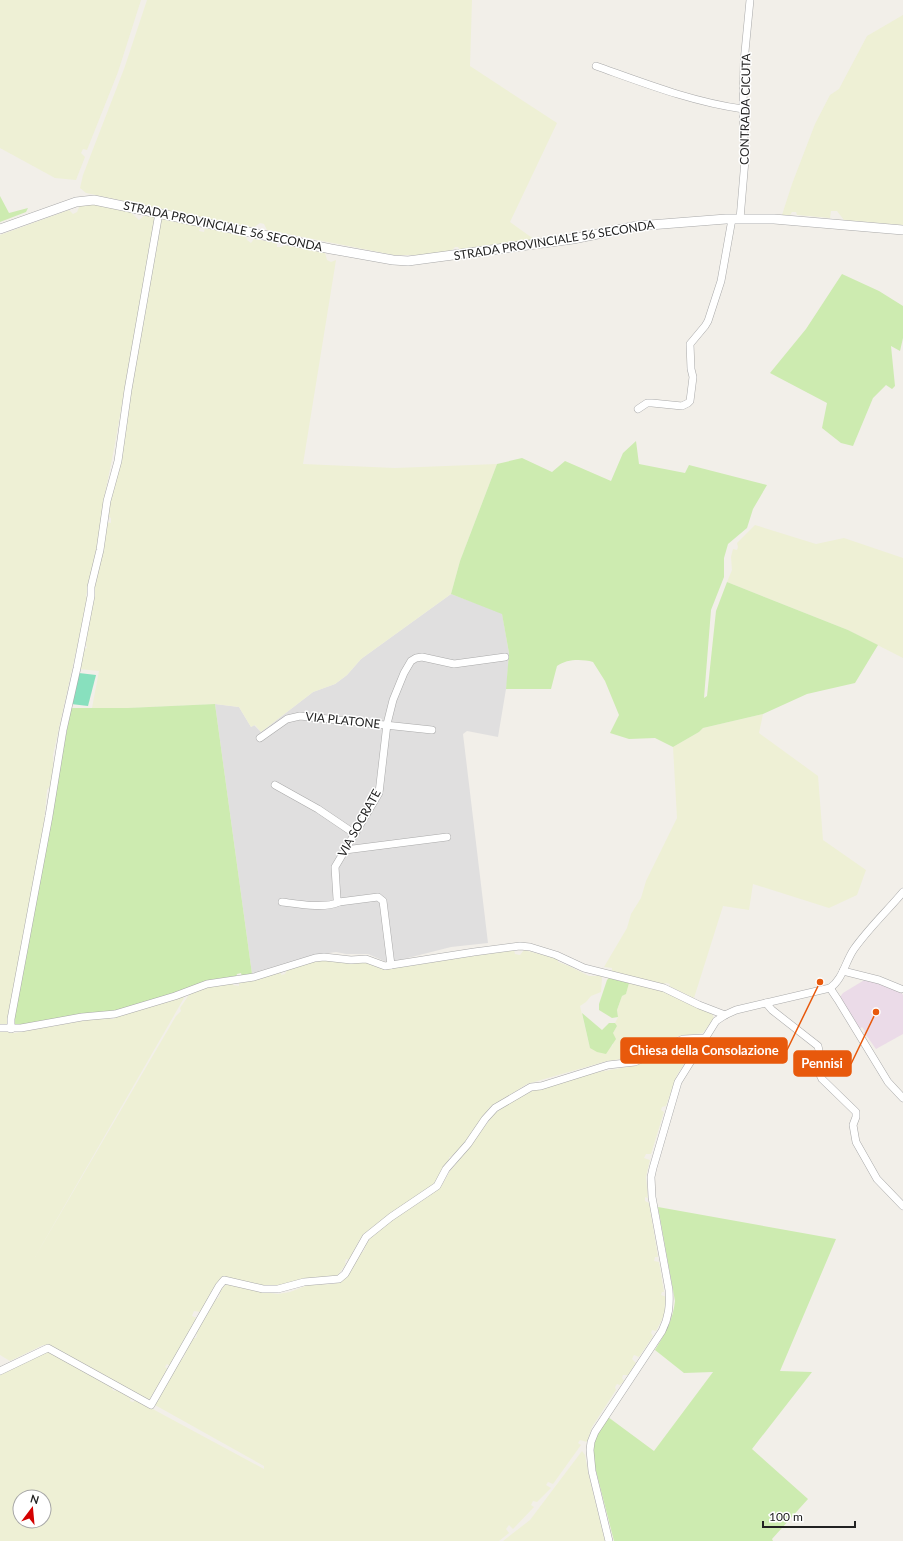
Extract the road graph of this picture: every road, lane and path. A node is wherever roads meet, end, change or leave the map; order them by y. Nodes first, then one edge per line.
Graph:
1 (750, 0) edge
2 (596, 66) dead end
3 (743, 109) junction
4 (159, 213) junction
5 (736, 219) junction
6 (0, 229) edge
7 (903, 230) edge
8 (638, 409) dead end
9 (505, 657) dead end
10 (387, 724) junction
11 (432, 730) dead end
12 (260, 738) dead end
13 (275, 785) dead end
14 (355, 834) junction
15 (447, 837) dead end
16 (345, 850) junction
17 (903, 892) edge
18 (282, 902) dead end
19 (339, 902) junction
20 (391, 965) junction
21 (843, 971) junction
22 (830, 988) junction
23 (901, 989) dead end
24 (766, 1003) junction
25 (725, 1015) junction
26 (0, 1028) edge
27 (11, 1029) junction
28 (704, 1038) junction
29 (903, 1098) edge
30 (903, 1206) edge
31 (0, 1371) edge
32 (609, 1541) edge

1 - 3 street, CONTRADA CICUTA
2 - 3 street
3 - 5 street, CONTRADA CICUTA
4 - 5 street, STRADA PROVINCIALE 56 SECONDA
4 - 6 street, STRADA PROVINCIALE 56 SECONDA
4 - 27 street
5 - 7 street, STRADA PROVINCIALE 56 SECONDA
5 - 8 street, CONTRADA CICUTA
9 - 10 street, VIA SOCRATE
10 - 11 street, VIA PLATONE
10 - 12 street, VIA PLATONE
10 - 14 street, VIA SOCRATE
13 - 14 street
14 - 16 street, VIA SOCRATE
15 - 16 street
16 - 19 street, VIA SOCRATE
17 - 21 street
18 - 19 street
19 - 20 street
20 - 25 street
20 - 27 street
21 - 22 street
21 - 23 street
22 - 24 street
22 - 29 street
24 - 25 street
24 - 30 street
25 - 28 street
26 - 27 street
28 - 31 street
28 - 32 street

